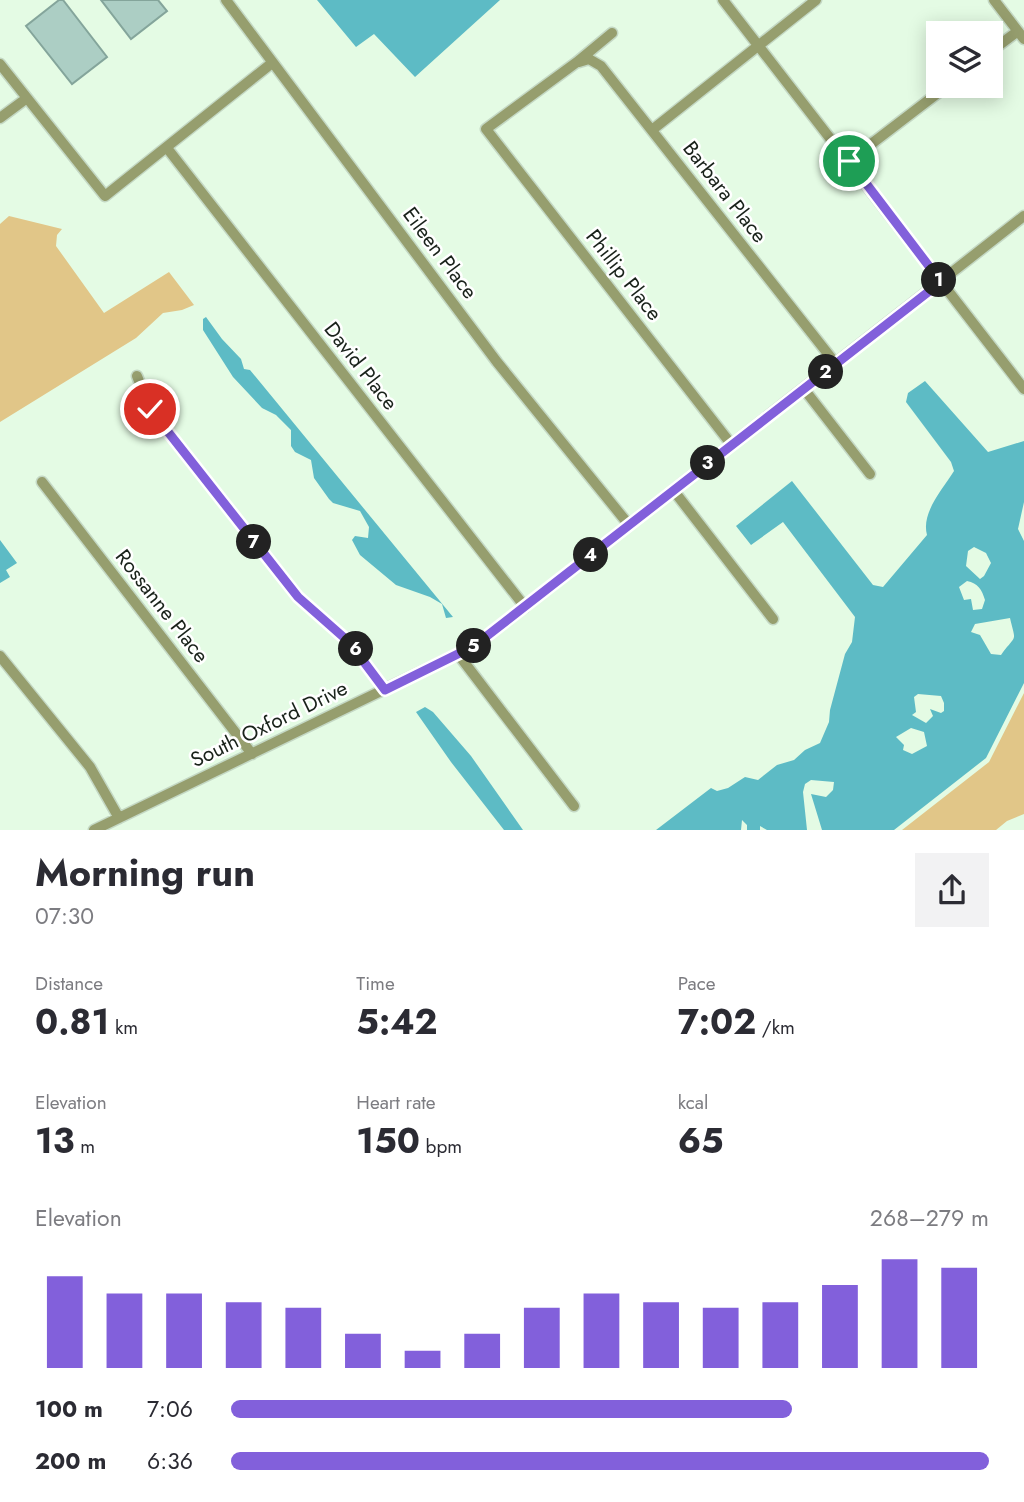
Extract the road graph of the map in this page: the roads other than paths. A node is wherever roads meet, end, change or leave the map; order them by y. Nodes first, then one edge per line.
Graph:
1 (226, 0) edge
2 (723, 0) edge
3 (816, 0) edge
4 (994, 0) edge
5 (612, 33) dead end
6 (1021, 35) edge
7 (758, 45) junction
8 (1003, 45) edge
9 (577, 62) junction
10 (272, 63) junction
11 (0, 64) edge
12 (27, 98) junction
13 (931, 98) edge
14 (0, 118) edge
15 (652, 130) junction
16 (167, 148) junction
17 (849, 161) junction
18 (1024, 216) edge
19 (941, 282) junction
20 (836, 364) junction
21 (136, 376) dead end
22 (1022, 382) edge
23 (804, 389) junction
24 (731, 444) junction
25 (870, 474) dead end
26 (42, 482) dead end
27 (674, 491) junction
28 (629, 525) junction
29 (525, 607) junction
30 (773, 619) dead end
31 (458, 654) junction
32 (0, 656) edge
33 (385, 690) junction
34 (252, 754) junction
35 (574, 807) dead end
36 (119, 818) junction
37 (94, 830) edge

1 - 10 street, Eileen Place
2 - 7 street
3 - 7 street
4 - 6 street
5 - 9 street
6 - 8 street
7 - 15 street
7 - 17 street
9 - 15 street, Barbara Place
9 - 24 street, Phillip Place
10 - 16 street
10 - 28 street, Eileen Place
11 - 12 street
12 - 14 street
12 - 16 street
13 - 17 street
15 - 20 street, Barbara Place
16 - 29 street, David Place
17 - 19 street
18 - 19 street, South Oxford Drive
19 - 20 street, South Oxford Drive
19 - 22 street
20 - 23 street, South Oxford Drive
21 - 33 street
23 - 24 street, South Oxford Drive
23 - 25 street
24 - 27 street, South Oxford Drive
26 - 34 street, Rossanne Place
27 - 28 street, South Oxford Drive
27 - 30 street
28 - 29 street, South Oxford Drive
29 - 31 street, South Oxford Drive
31 - 33 street, South Oxford Drive
31 - 35 street
32 - 36 street
33 - 34 street, South Oxford Drive
34 - 36 street, South Oxford Drive
36 - 37 street, South Oxford Drive

